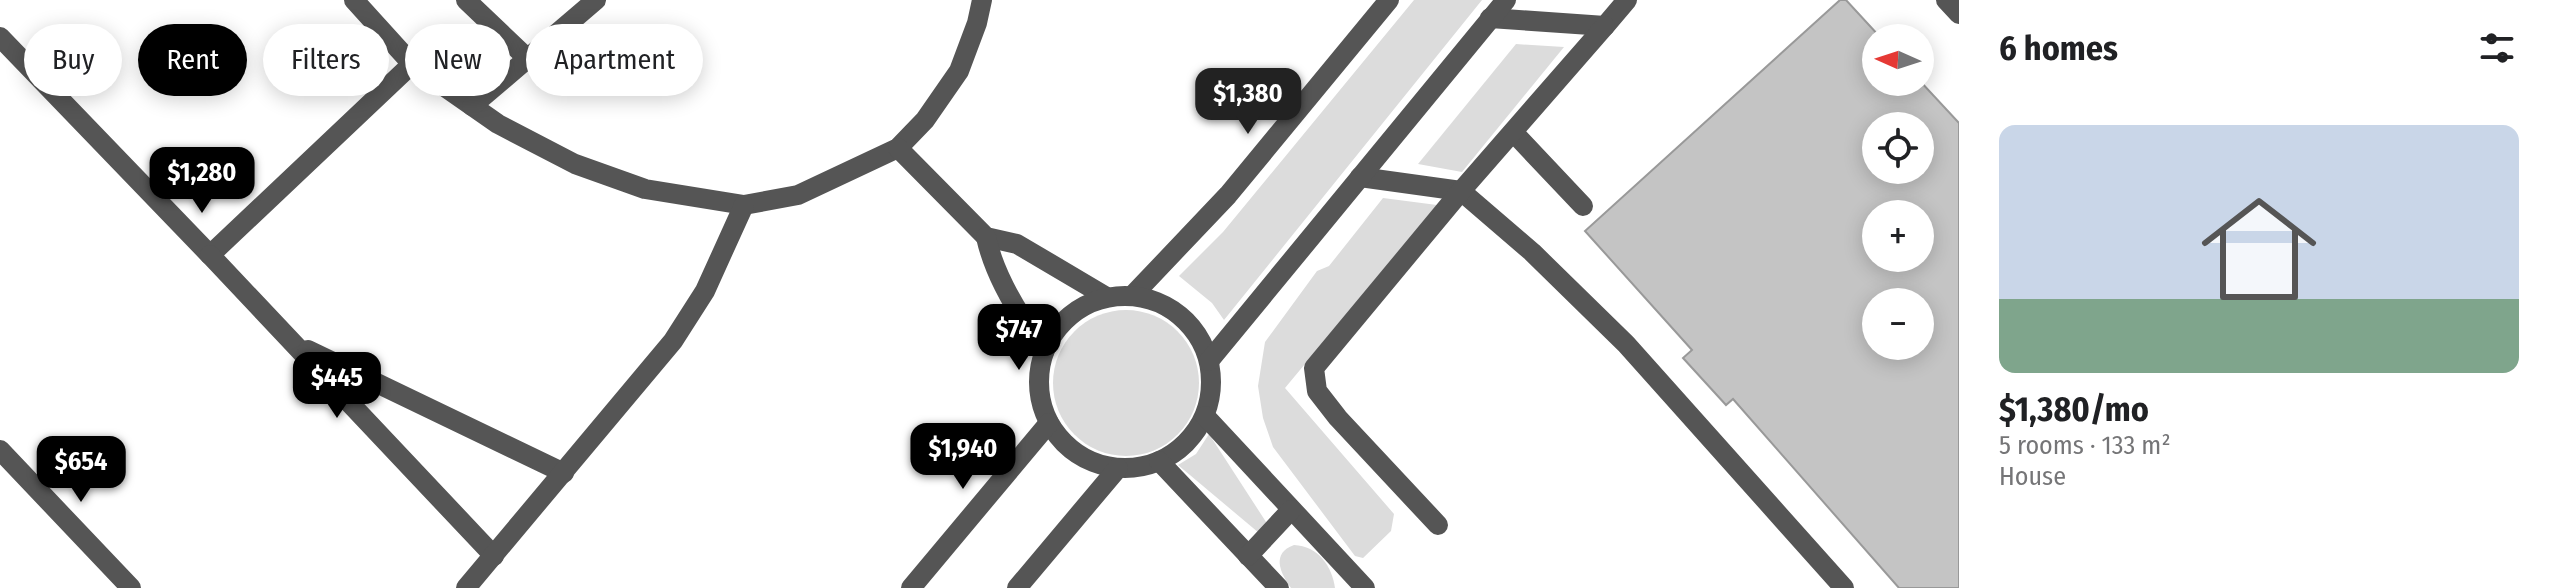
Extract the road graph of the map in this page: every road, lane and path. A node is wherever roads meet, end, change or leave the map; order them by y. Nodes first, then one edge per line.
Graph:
1 (354, 0) edge
2 (466, 0) edge
3 (596, 0) edge
4 (982, 0) edge
5 (1389, 0) edge
6 (1506, 0) edge
7 (1627, 0) edge
8 (1946, 0) edge
9 (1959, 14) edge
10 (1490, 18) junction
11 (568, 24) edge
12 (1605, 26) junction
13 (0, 37) edge
14 (405, 56) edge
15 (526, 57) edge
16 (526, 61) edge
17 (405, 71) edge
18 (458, 96) edge
19 (472, 106) junction
20 (1514, 133) junction
21 (898, 148) junction
22 (1360, 177) junction
23 (1461, 191) junction
24 (744, 205) junction
25 (1583, 206) dead end
26 (986, 237) junction
27 (210, 255) junction
28 (1133, 295) junction
29 (1105, 296) junction
30 (296, 344) junction
31 (1045, 350) junction
32 (1209, 361) junction
33 (1205, 416) junction
34 (1049, 423) junction
35 (0, 450) edge
36 (1159, 461) junction
37 (1118, 468) junction
38 (564, 473) junction
39 (1291, 510) junction
40 (1438, 525) dead end
41 (494, 556) junction
42 (1248, 556) junction
43 (131, 588) edge
44 (466, 588) edge
45 (911, 588) edge
46 (1017, 588) edge
47 (1279, 588) edge
48 (1365, 588) edge
49 (1844, 588) edge

1 - 14 street
2 - 15 street
3 - 11 street
4 - 21 street
5 - 28 street
6 - 10 street
7 - 12 street
8 - 9 street
10 - 12 street
10 - 22 street
12 - 20 street
13 - 27 street
16 - 19 street
17 - 27 street
18 - 19 street
19 - 24 street
20 - 23 street
20 - 25 street
21 - 24 street
21 - 26 street
22 - 23 street
22 - 32 street
23 - 40 street
23 - 49 street
24 - 38 street
26 - 29 street
26 - 31 street
27 - 30 street
28 - 29 street
28 - 32 street
29 - 31 street
30 - 38 street
30 - 41 street
31 - 34 street
32 - 33 street
33 - 36 street
33 - 39 street
34 - 37 street
34 - 45 street
35 - 43 street
36 - 37 street
36 - 42 street
37 - 46 street
38 - 41 street
39 - 42 street
39 - 48 street
41 - 44 street
42 - 47 street

